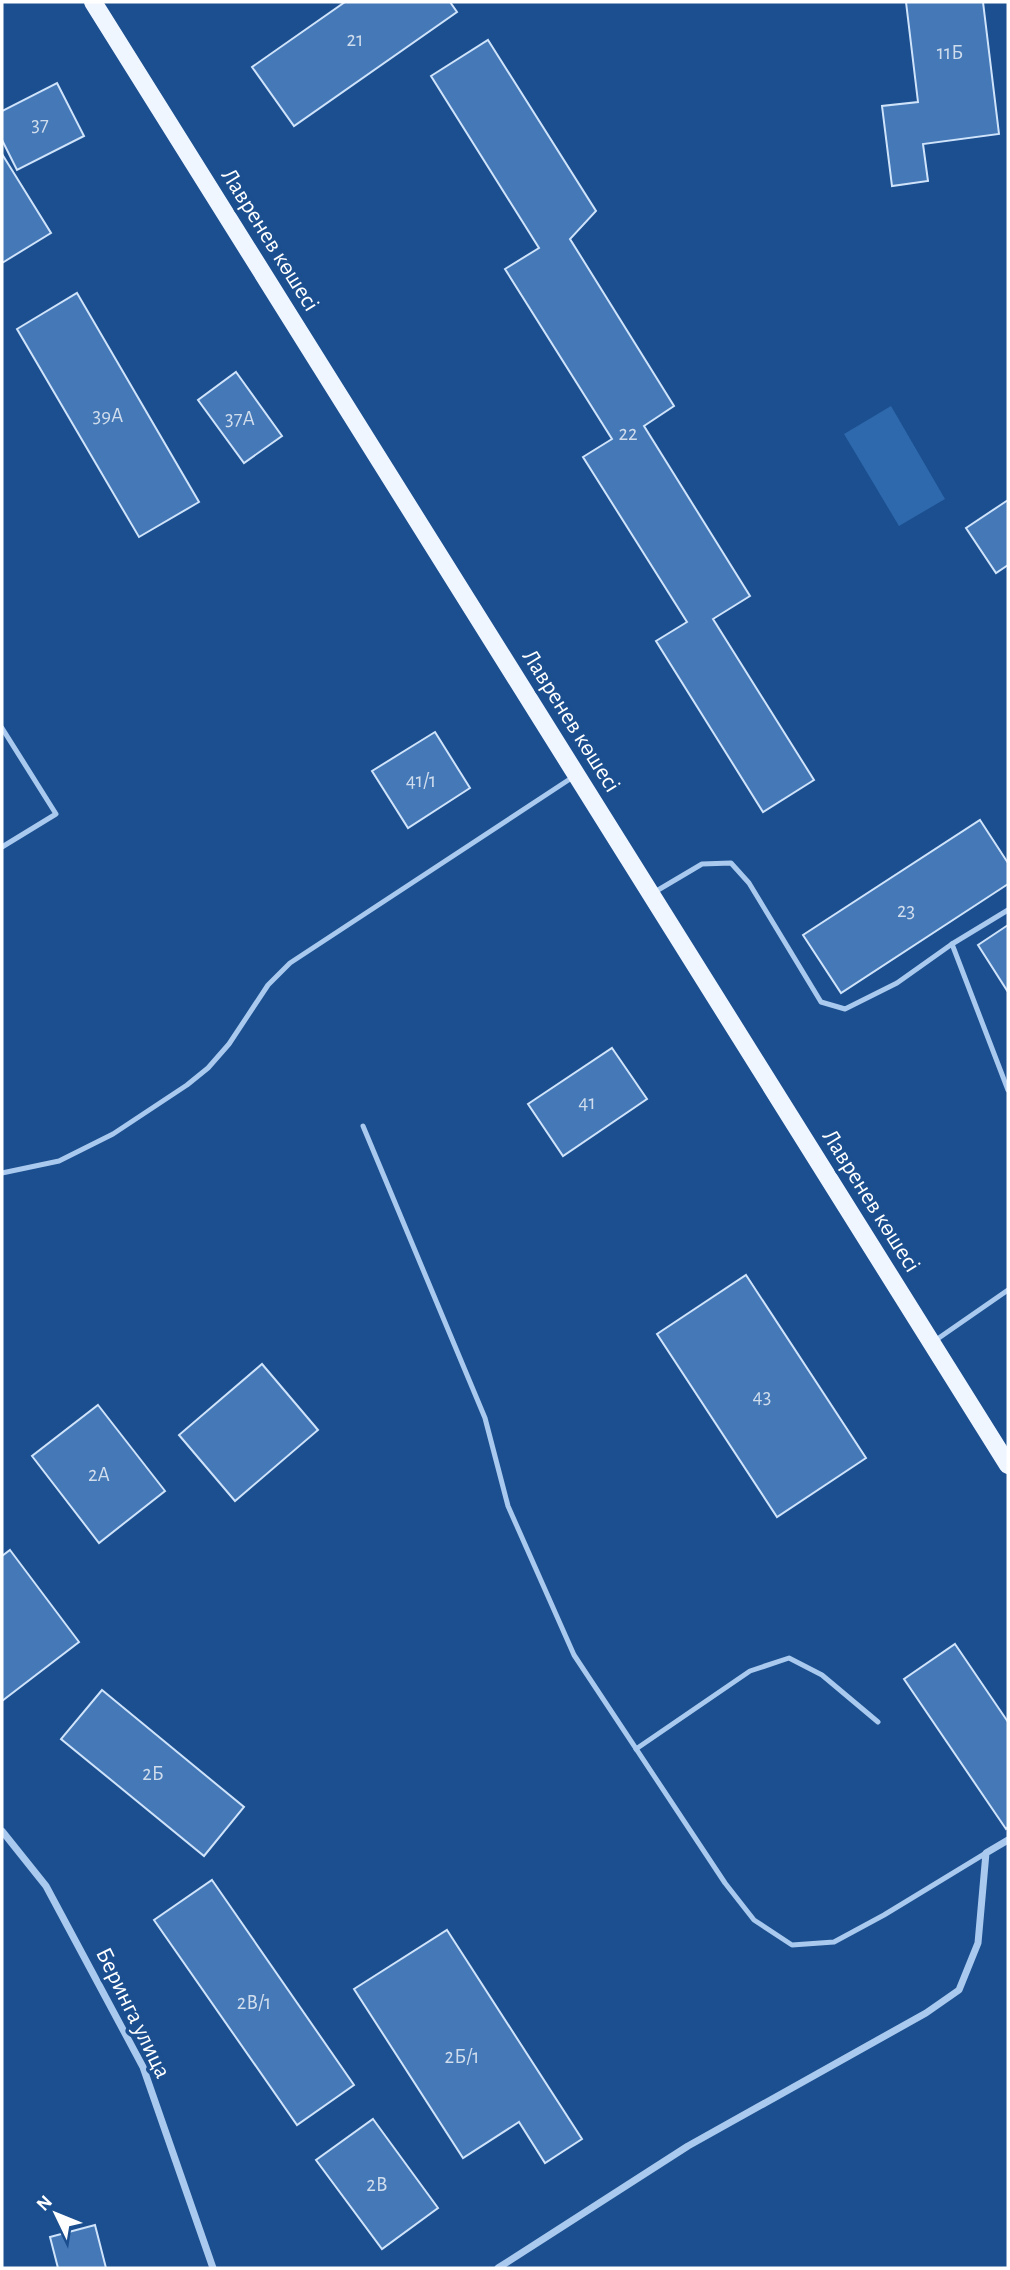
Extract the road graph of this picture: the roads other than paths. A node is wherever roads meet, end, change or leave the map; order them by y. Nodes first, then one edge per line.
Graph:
1 (93, 2) edge
2 (2, 728) edge
3 (576, 775) junction
4 (2, 846) edge
5 (651, 895) junction
6 (1008, 909) edge
7 (952, 944) junction
8 (1008, 1090) edge
9 (363, 1126) dead end
10 (2, 1173) edge
11 (1008, 1290) edge
12 (932, 1344) junction
13 (1008, 1465) edge
14 (878, 1722) dead end
15 (636, 1749) junction
16 (2, 1832) edge
17 (1008, 1840) edge
18 (986, 1853) junction
19 (213, 2268) edge
20 (498, 2268) edge

1 - 3 main road, Лавренев көшесі
2 - 4 lane
3 - 5 main road, Лавренев көшесі
3 - 10 lane
5 - 7 lane
5 - 12 main road, Лавренев көшесі
6 - 7 lane
7 - 8 lane
9 - 15 lane
11 - 12 lane
12 - 13 main road, Лавренев көшесі
14 - 15 lane
15 - 18 lane
16 - 19 street, Беринга улица
17 - 18 street
18 - 20 street

